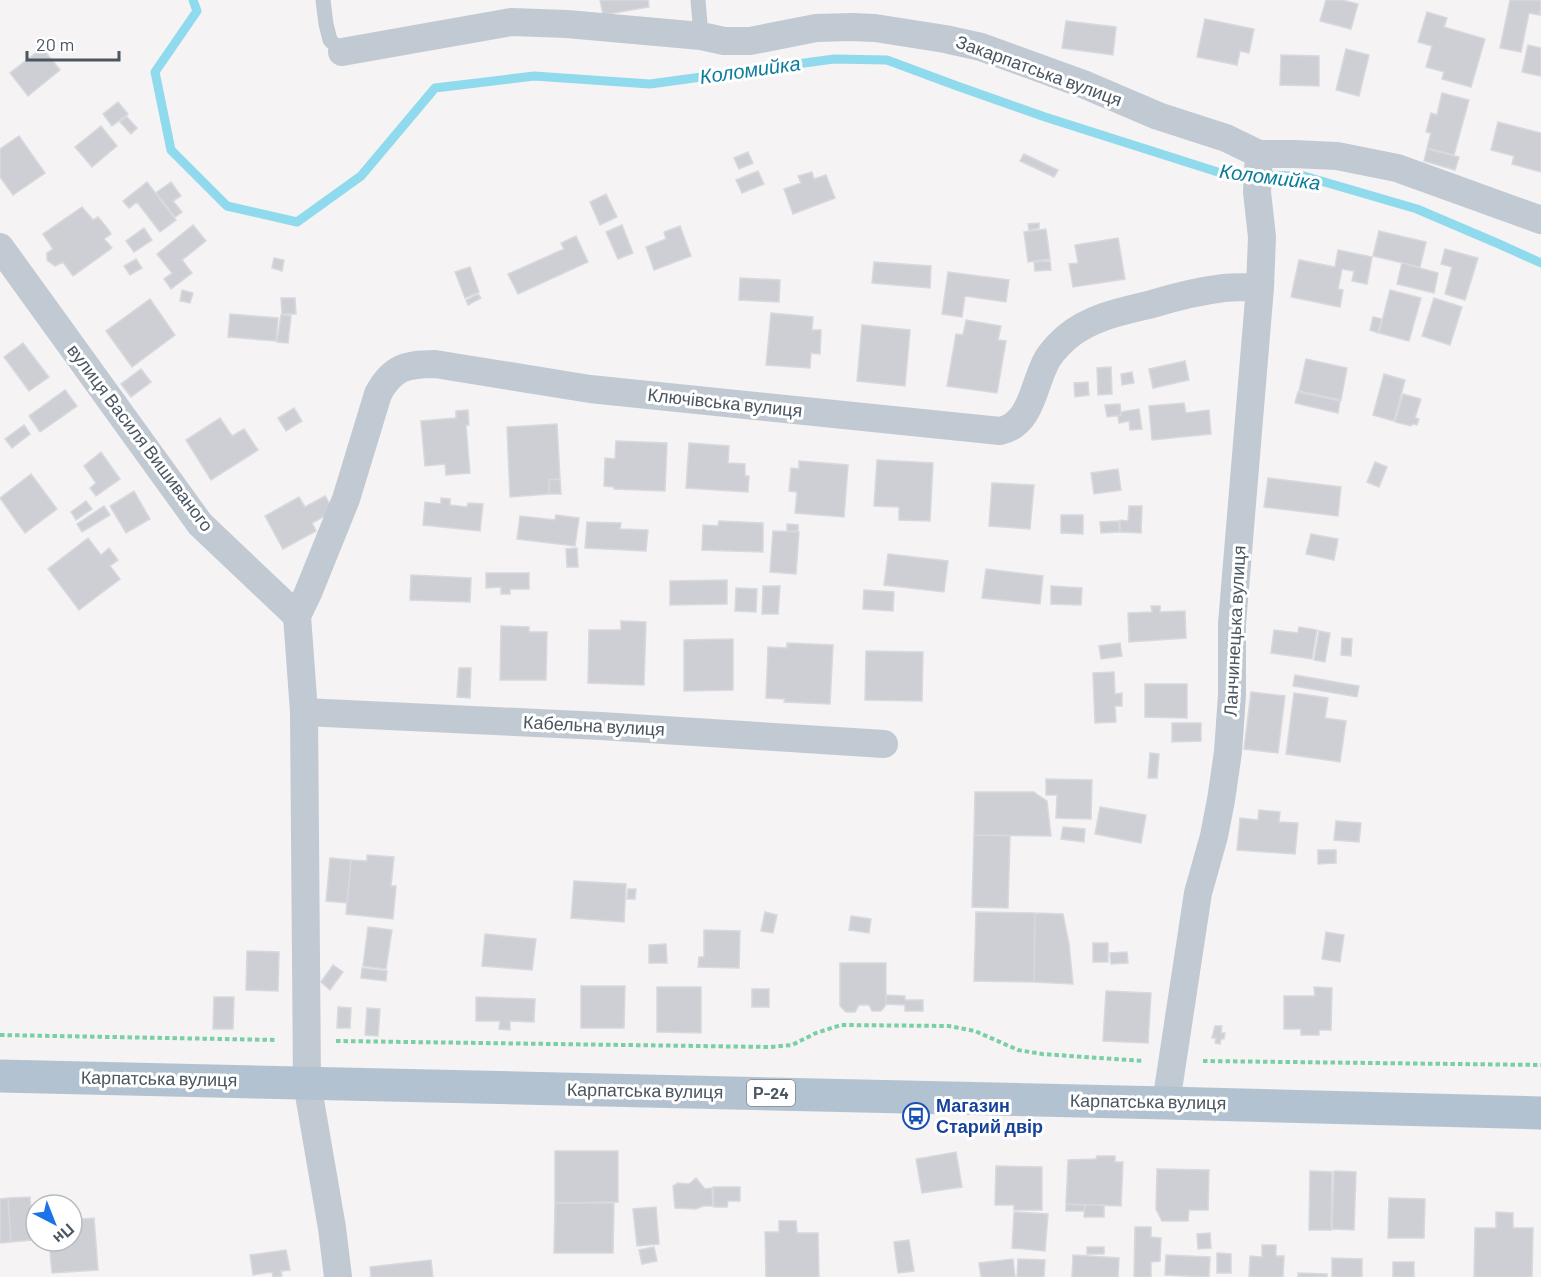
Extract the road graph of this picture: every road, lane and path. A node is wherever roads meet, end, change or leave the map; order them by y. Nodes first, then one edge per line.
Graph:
1 (323, 0) edge
2 (698, 0) edge
3 (701, 36) junction
4 (342, 52) joint
5 (1259, 170) junction
6 (1541, 220) edge
7 (0, 247) edge
8 (1260, 287) junction
9 (297, 616) junction
10 (304, 712) junction
11 (884, 744) dead end
12 (0, 1035) edge
13 (306, 1041) junction
14 (1172, 1062) junction
15 (1541, 1065) edge
16 (0, 1076) edge
17 (307, 1083) junction
18 (1166, 1103) junction
19 (1541, 1113) edge
20 (339, 1277) edge

1 - 4 lane
2 - 3 lane
3 - 4 street, Закарпатська вулиця
3 - 5 street, Закарпатська вулиця
5 - 6 street, Закарпатська вулиця
5 - 8 street, Ланчинецька вулиця
7 - 9 street, вулиця Василя Вишиваного
8 - 9 street, Ключівська вулиця
8 - 14 street, Ланчинецька вулиця
9 - 10 street
10 - 11 street, Кабельна вулиця
10 - 13 street
12 - 13 path
13 - 14 path
13 - 17 street
14 - 15 path
14 - 18 street, Ланчинецька вулиця
16 - 17 main road, Карпатська вулиця / Р-24
17 - 18 main road, Карпатська вулиця / Р-24
17 - 20 street
18 - 19 main road, Карпатська вулиця / Р-24

